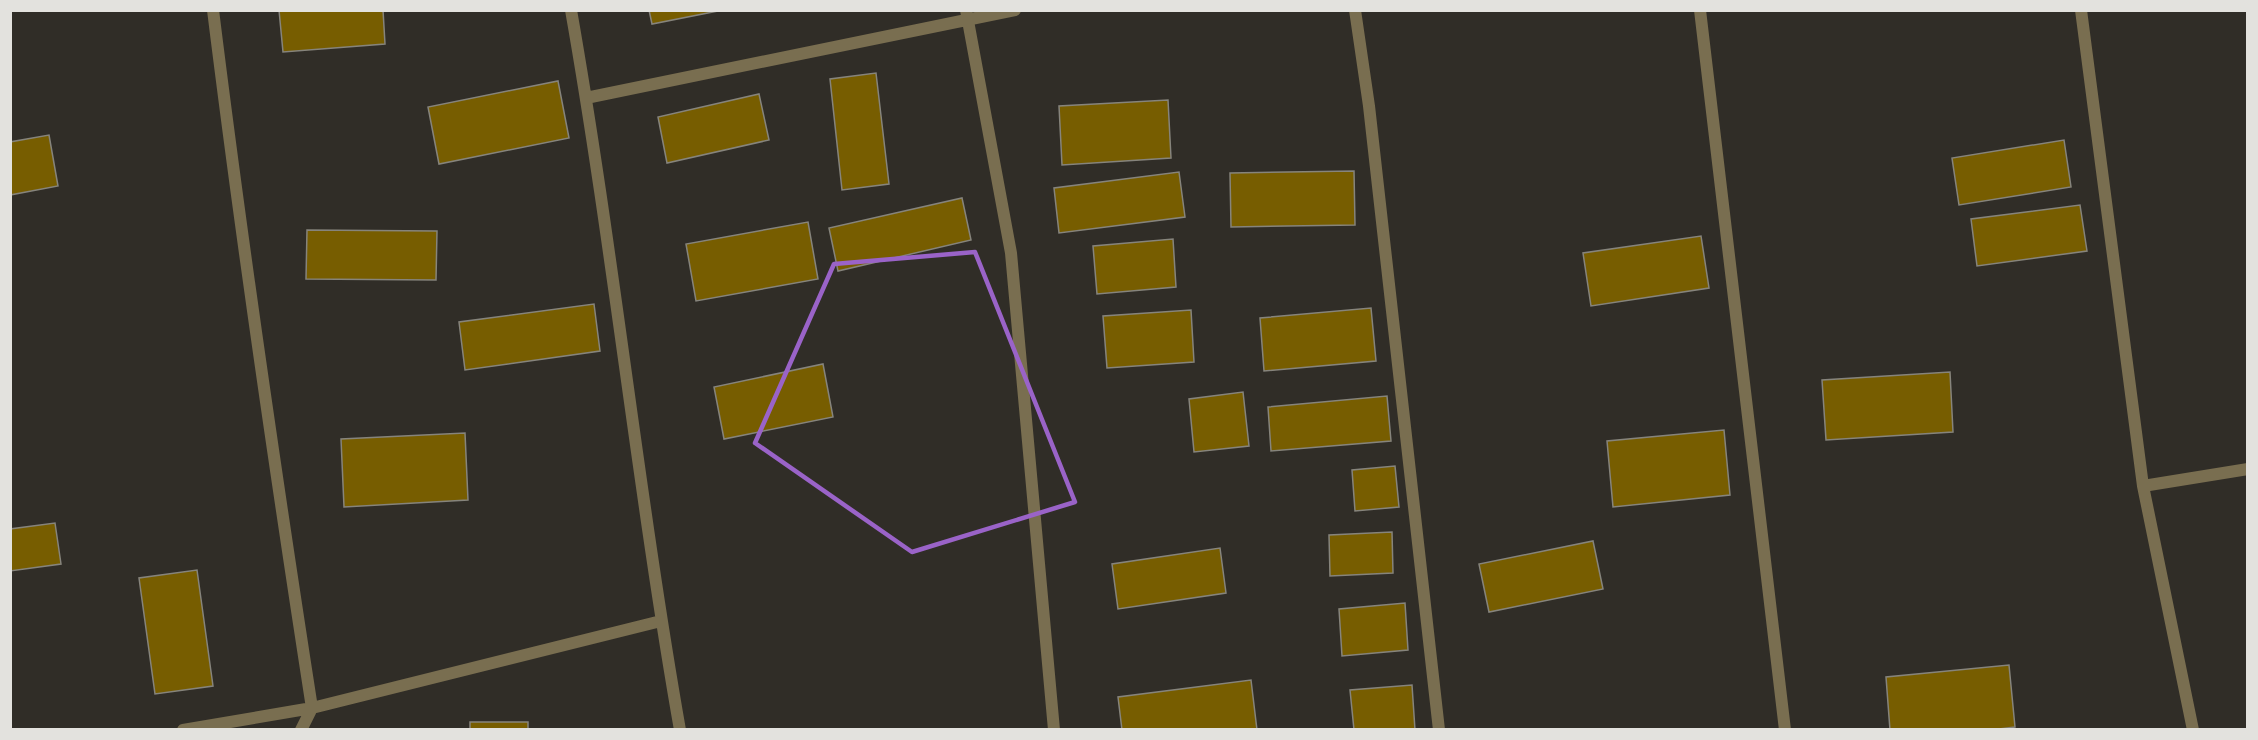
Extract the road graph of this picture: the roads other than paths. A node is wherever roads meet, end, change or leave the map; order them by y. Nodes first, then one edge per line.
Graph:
1 (213, 10) edge
2 (571, 10) edge
3 (1015, 10) edge
4 (1355, 10) edge
5 (1700, 10) edge
6 (2081, 10) edge
7 (967, 15) edge
8 (586, 98) junction
9 (2247, 469) edge
10 (2143, 486) junction
11 (661, 621) junction
12 (312, 708) junction
13 (183, 729) edge
14 (301, 729) edge
15 (680, 729) edge
16 (1054, 729) edge
17 (1439, 729) edge
18 (1785, 729) edge
19 (2193, 729) edge

1 - 12 street
2 - 8 street
3 - 7 street
4 - 17 street
5 - 18 street
6 - 10 street
7 - 8 street
7 - 16 street
8 - 11 street
9 - 10 street
10 - 19 street
11 - 12 street
11 - 15 street
12 - 13 street
12 - 14 street

